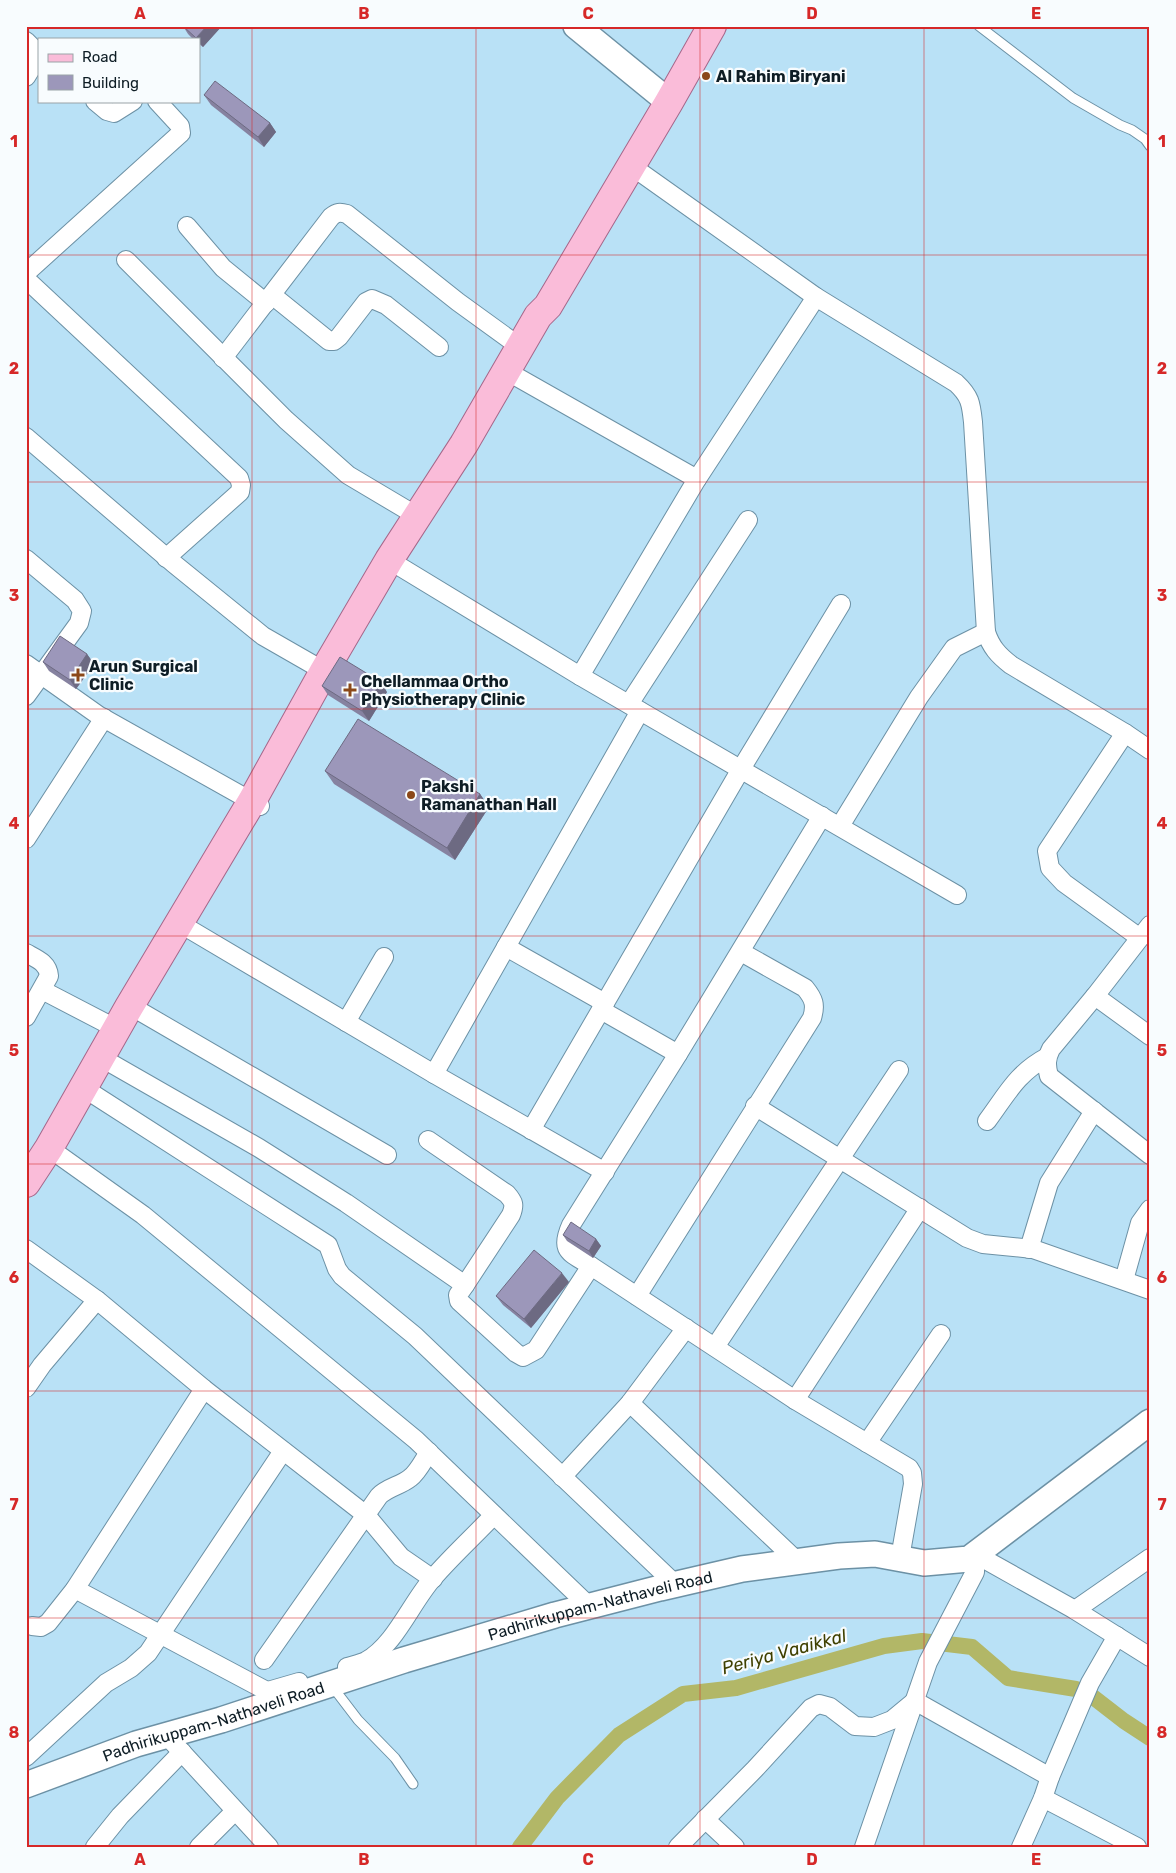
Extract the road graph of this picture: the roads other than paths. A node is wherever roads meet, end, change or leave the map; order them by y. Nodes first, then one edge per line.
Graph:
1 (576, 26) edge
2 (712, 26) edge
3 (979, 26) edge
4 (26, 41) edge
5 (38, 54) edge
6 (38, 57) edge
7 (26, 77) edge
8 (96, 102) edge
9 (130, 102) edge
10 (157, 102) edge
11 (669, 102) junction
12 (1149, 145) edge
13 (630, 165) junction
14 (187, 226) dead end
15 (126, 260) dead end
16 (26, 273) edge
17 (26, 279) edge
18 (816, 297) junction
19 (269, 299) junction
20 (548, 306) junction
21 (439, 347) dead end
22 (520, 347) junction
23 (222, 358) junction
24 (517, 376) junction
25 (26, 438) edge
26 (697, 479) junction
27 (417, 516) junction
28 (748, 520) dead end
29 (166, 558) junction
30 (26, 559) edge
31 (394, 563) junction
32 (841, 604) dead end
33 (982, 633) junction
34 (26, 664) edge
35 (324, 671) junction
36 (42, 674) junction
37 (580, 676) junction
38 (26, 696) edge
39 (634, 708) junction
40 (104, 718) junction
41 (1125, 733) junction
42 (1150, 750) edge
43 (741, 769) junction
44 (257, 804) junction
45 (822, 816) junction
46 (840, 826) junction
47 (26, 839) edge
48 (958, 895) dead end
49 (185, 926) junction
50 (1145, 932) edge
51 (506, 947) junction
52 (741, 952) junction
53 (26, 953) edge
54 (384, 957) dead end
55 (42, 990) junction
56 (1095, 996) junction
57 (603, 1006) junction
58 (140, 1012) junction
59 (26, 1017) edge
60 (346, 1022) junction
61 (117, 1028) junction
62 (1150, 1036) edge
63 (678, 1054) junction
64 (1047, 1056) junction
65 (106, 1060) junction
66 (899, 1070) dead end
67 (434, 1074) junction
68 (87, 1097) junction
69 (756, 1106) junction
70 (1094, 1111) junction
71 (987, 1121) dead end
72 (531, 1130) junction
73 (428, 1140) dead end
74 (53, 1151) junction
75 (387, 1155) dead end
76 (1150, 1155) edge
77 (839, 1158) junction
78 (605, 1172) junction
79 (26, 1183) edge
80 (26, 1204) edge
81 (920, 1208) junction
82 (1150, 1210) edge
83 (26, 1249) edge
84 (1029, 1249) junction
85 (591, 1266) junction
86 (1124, 1280) junction
87 (465, 1285) junction
88 (1150, 1290) edge
89 (637, 1296) junction
90 (97, 1300) junction
91 (686, 1328) junction
92 (941, 1334) dead end
93 (715, 1347) junction
94 (26, 1388) edge
95 (204, 1389) junction
96 (795, 1400) junction
97 (630, 1403) junction
98 (1150, 1422) edge
99 (867, 1443) junction
100 (282, 1451) junction
101 (429, 1452) junction
102 (562, 1477) junction
103 (366, 1515) junction
104 (494, 1515) junction
105 (975, 1554) junction
106 (900, 1558) junction
107 (1150, 1558) edge
108 (798, 1562) junction
109 (433, 1579) junction
110 (674, 1584) junction
111 (75, 1589) junction
112 (589, 1606) junction
113 (1075, 1610) junction
114 (28, 1626) edge
115 (161, 1634) junction
116 (1117, 1636) junction
117 (1150, 1657) edge
118 (264, 1660) dead end
119 (330, 1684) junction
120 (276, 1696) junction
121 (915, 1700) junction
122 (174, 1744) junction
123 (26, 1757) edge
124 (1050, 1777) junction
125 (413, 1784) dead end
126 (26, 1785) edge
127 (1044, 1798) junction
128 (235, 1811) junction
129 (705, 1819) junction
130 (95, 1847) edge
131 (199, 1847) edge
132 (269, 1847) edge
133 (678, 1847) edge
134 (735, 1847) edge
135 (864, 1847) edge
136 (1021, 1847) edge
137 (1137, 1847) edge

1 - 11 street
2 - 11 main road
3 - 12 lane
4 - 5 street
6 - 7 street
8 - 9 street
10 - 16 street
11 - 13 main road
13 - 18 street
13 - 20 main road
14 - 19 street
15 - 23 street
17 - 29 street
18 - 26 street
18 - 33 street
19 - 21 street
19 - 22 street
19 - 23 street
20 - 22 main road
20 - 24 main road
22 - 27 main road
23 - 27 street
24 - 26 street
24 - 31 main road
25 - 29 street
26 - 37 street
27 - 31 main road
28 - 39 street
29 - 35 street
30 - 36 street
31 - 35 main road
31 - 37 street
31 - 44 main road
32 - 43 street
33 - 41 street
33 - 46 street
34 - 36 street
35 - 44 main road
36 - 38 street
36 - 40 street
37 - 39 street
39 - 43 street
39 - 51 street
40 - 44 street
40 - 47 street
41 - 42 street
41 - 50 street
43 - 45 street
43 - 57 street
44 - 49 main road
45 - 46 street
45 - 52 street
46 - 48 street
49 - 58 main road
49 - 60 street
49 - 61 main road
50 - 56 street
51 - 57 street
51 - 67 street
52 - 63 street
52 - 69 street
53 - 55 street
54 - 60 street
55 - 59 street
55 - 61 street
56 - 62 street
56 - 64 street
57 - 63 street
57 - 72 street
58 - 65 main road
58 - 75 street
60 - 67 street
61 - 65 main road
63 - 78 street
64 - 70 street
64 - 71 street
65 - 68 main road
65 - 87 street
66 - 77 street
67 - 72 street
68 - 74 main road
68 - 102 street
69 - 77 street
69 - 89 street
70 - 76 street
70 - 84 street
72 - 78 street
73 - 87 street
74 - 79 main road
74 - 80 main road
74 - 101 street
77 - 81 street
77 - 93 street
78 - 85 street
81 - 84 street
81 - 96 street
82 - 86 street
83 - 90 street
84 - 86 street
85 - 87 street
85 - 89 street
86 - 88 street
89 - 91 street
90 - 94 street
90 - 95 street
91 - 93 street
91 - 97 street
92 - 99 street
93 - 96 street
95 - 100 street
95 - 111 street
96 - 99 street
97 - 102 street
97 - 108 street
98 - 105 street, Padhirikuppam-Nathaveli Road
99 - 106 street
100 - 103 street
100 - 115 street
101 - 103 street
101 - 104 street
102 - 110 street
103 - 109 street
103 - 118 street
104 - 109 street
104 - 112 street
105 - 106 street, Padhirikuppam-Nathaveli Road
105 - 113 street
105 - 121 street
106 - 108 street, Padhirikuppam-Nathaveli Road
107 - 113 street
108 - 110 street, Padhirikuppam-Nathaveli Road
109 - 120 street
110 - 112 street, Padhirikuppam-Nathaveli Road
111 - 114 street
111 - 115 street
112 - 119 street, Padhirikuppam-Nathaveli Road
113 - 116 street
115 - 120 street
115 - 123 street
116 - 117 street
116 - 124 street
119 - 120 street, Padhirikuppam-Nathaveli Road
119 - 125 lane
120 - 122 street, Padhirikuppam-Nathaveli Road
121 - 124 street
121 - 129 street
121 - 135 street
122 - 126 street, Padhirikuppam-Nathaveli Road
122 - 128 street
122 - 130 street
124 - 127 street
127 - 136 street
127 - 137 street
128 - 131 street
128 - 132 street
129 - 133 street
129 - 134 street

